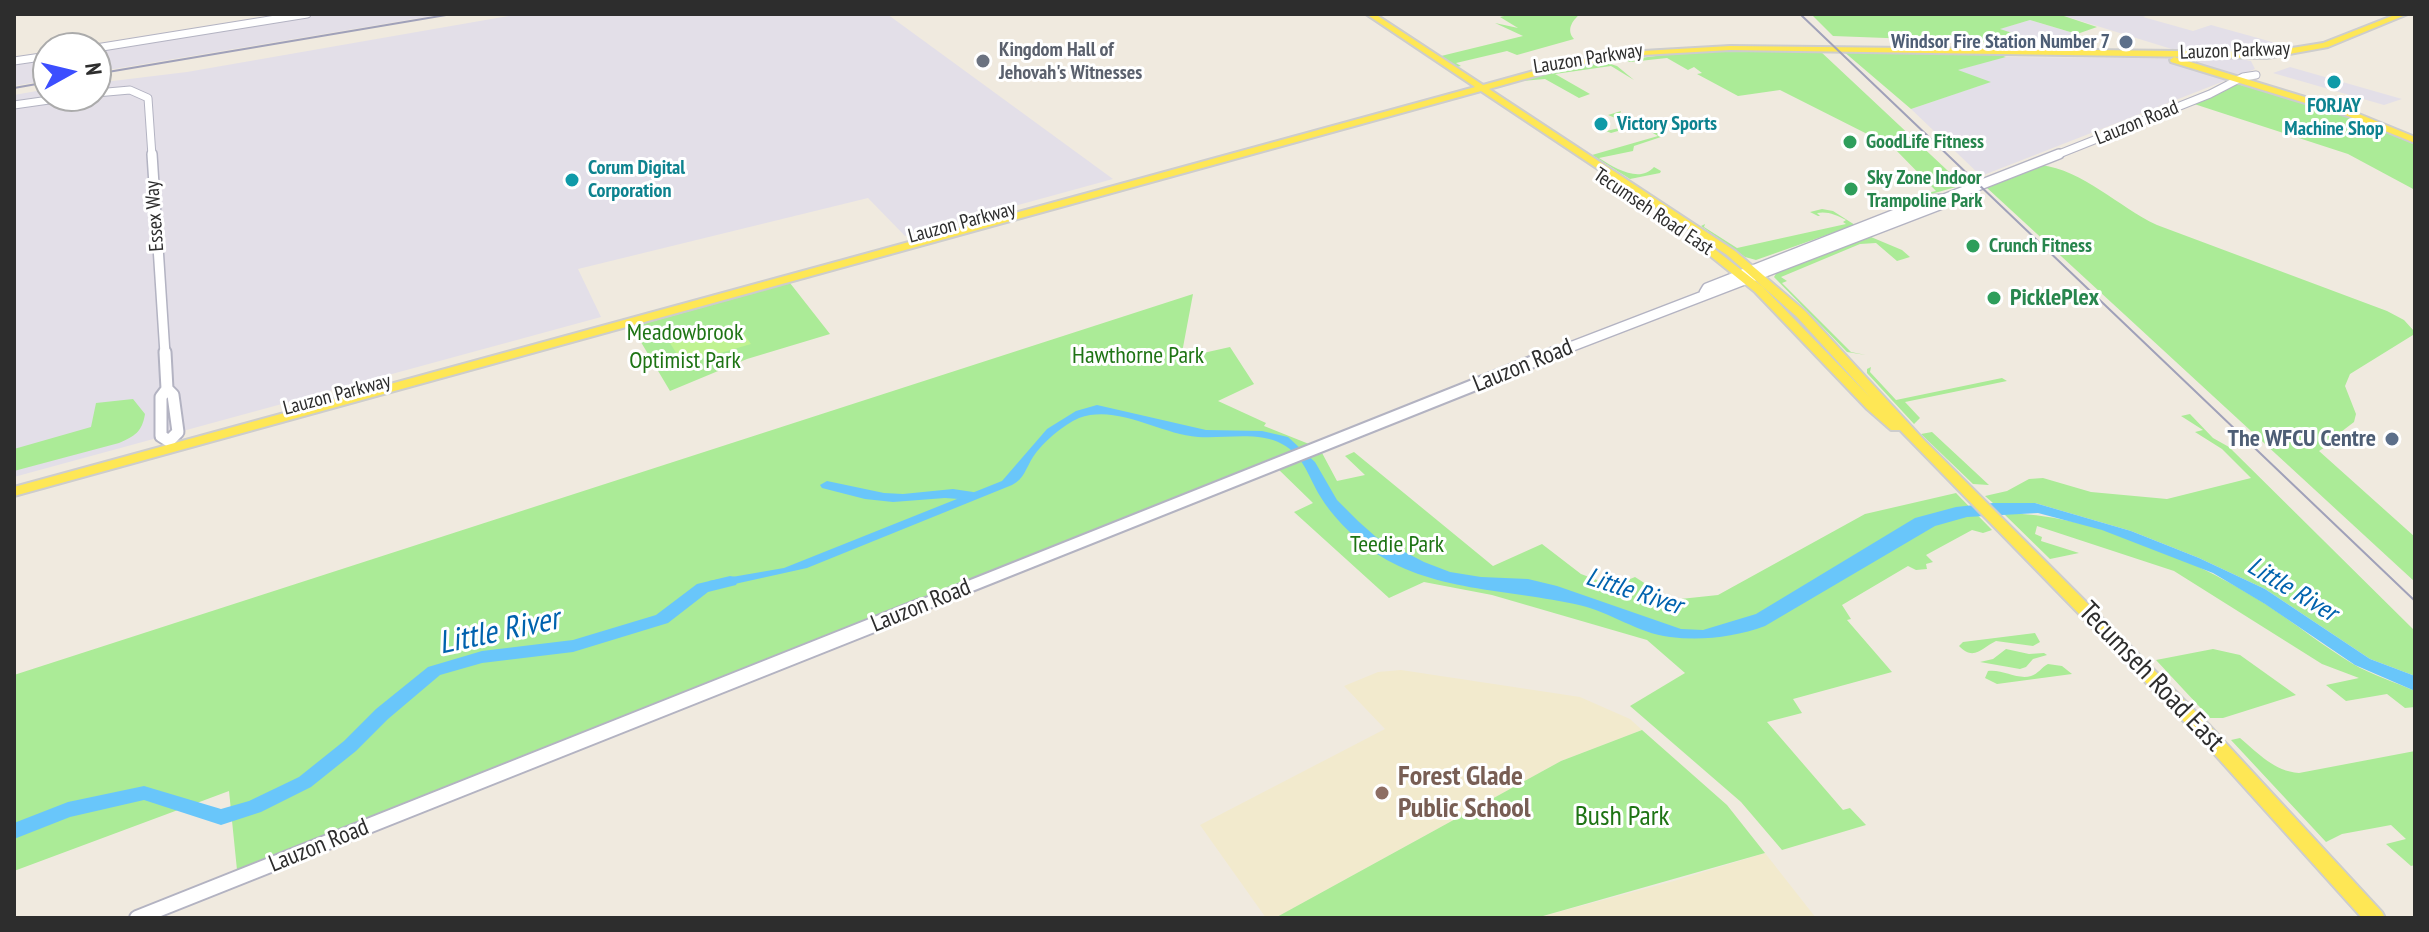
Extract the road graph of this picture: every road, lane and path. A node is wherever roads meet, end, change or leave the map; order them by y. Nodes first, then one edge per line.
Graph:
1 (307, 14) edge
2 (1359, 14) edge
3 (1370, 14) edge
4 (2404, 14) edge
5 (112, 45) edge
6 (2306, 49) junction
7 (2148, 54) junction
8 (2285, 54) junction
9 (2207, 56) junction
10 (2203, 69) junction
11 (2259, 74) joint
12 (2238, 81) junction
13 (1473, 87) junction
14 (112, 92) edge
15 (2415, 140) edge
16 (1750, 274) junction
17 (169, 441) junction
18 (14, 483) edge
19 (14, 492) edge
20 (137, 918) edge
21 (2375, 918) edge

1 - 5 street
2 - 13 main road, Tecumseh Road East
3 - 13 main road, Tecumseh Road East
4 - 6 main road
6 - 7 main road, Lauzon Parkway
6 - 8 main road, Lauzon Parkway
7 - 9 main road, Lauzon Parkway
7 - 10 main road
7 - 12 main road
7 - 13 main road, Lauzon Parkway
8 - 9 main road, Lauzon Parkway
8 - 11 main road
9 - 10 main road
10 - 12 main road
11 - 12 street, Lauzon Road
12 - 15 main road
12 - 16 street, Lauzon Road
13 - 16 main road, Tecumseh Road East
13 - 17 main road, Lauzon Parkway
13 - 19 main road, Lauzon Parkway
14 - 17 street, Essex Way
16 - 20 street, Lauzon Road
16 - 21 main road, Tecumseh Road East
17 - 18 main road, Lauzon Parkway

